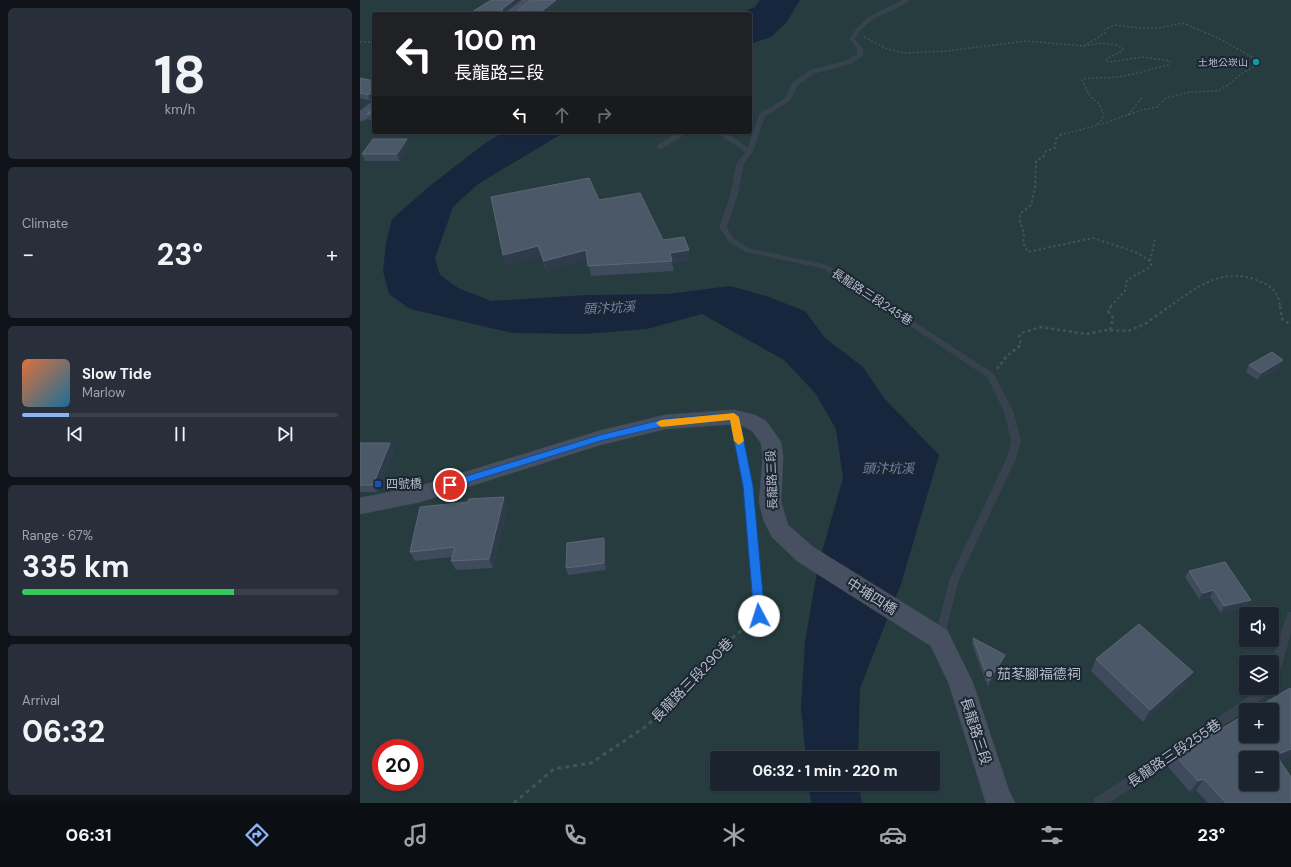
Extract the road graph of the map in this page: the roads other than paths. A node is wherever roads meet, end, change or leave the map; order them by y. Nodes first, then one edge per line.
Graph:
1 (529, 0) edge
2 (907, 0) edge
3 (512, 12) edge
4 (372, 108) edge
5 (360, 117) edge
6 (680, 134) edge
7 (724, 134) edge
8 (660, 147) dead end
9 (748, 152) junction
10 (734, 417) junction
11 (360, 506) edge
12 (805, 554) joint
13 (759, 616) road end
14 (1291, 617) edge
15 (939, 638) junction
16 (1279, 656) edge
17 (1259, 695) edge
18 (1001, 803) edge
19 (1099, 803) edge

1 - 3 main road
2 - 9 lane, 長龍路三段245巷
4 - 5 main road
6 - 8 lane
7 - 9 lane
9 - 15 lane, 長龍路三段245巷
10 - 11 main road, 長龍路三段
10 - 12 main road, 長龍路三段
10 - 13 lane
12 - 15 main road, 中埔四橋
14 - 16 lane
15 - 18 main road, 長龍路三段
17 - 19 lane, 長龍路三段255巷

